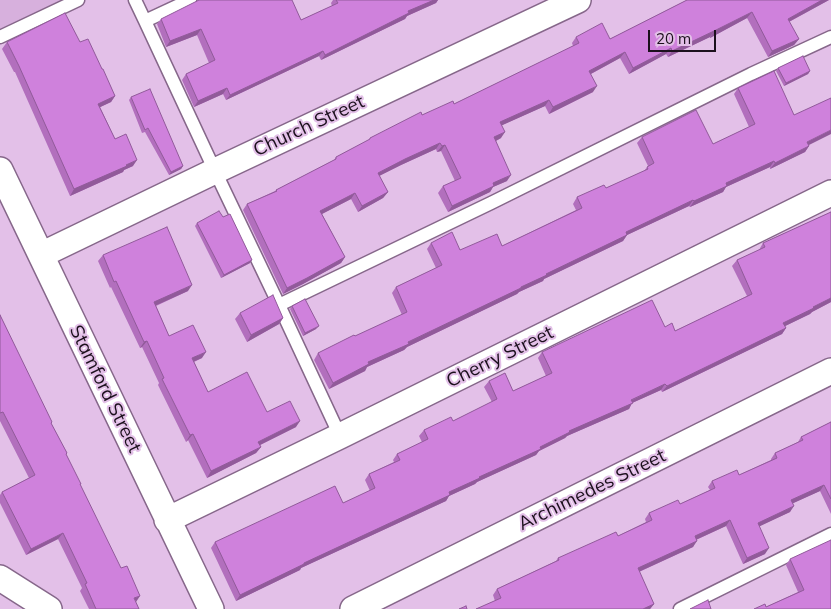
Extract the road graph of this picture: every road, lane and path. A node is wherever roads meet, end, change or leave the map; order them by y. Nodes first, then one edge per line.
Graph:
1 (78, 0) edge
2 (134, 0) edge
3 (190, 0) edge
4 (578, 0) edge
5 (146, 21) junction
6 (0, 37) edge
7 (831, 37) edge
8 (0, 170) edge
9 (214, 171) junction
10 (831, 193) edge
11 (41, 255) junction
12 (279, 305) junction
13 (831, 371) edge
14 (340, 436) junction
15 (167, 520) junction
16 (831, 534) edge
17 (0, 578) edge
18 (48, 609) edge
19 (211, 609) edge
20 (353, 609) edge
21 (680, 609) edge

1 - 6 lane
2 - 5 lane
3 - 5 lane
4 - 9 street, Church Street
5 - 9 lane
7 - 12 lane
8 - 11 street, Stamford Street
9 - 11 street, Church Street
9 - 12 lane
10 - 14 street, Cherry Street
11 - 15 street, Stamford Street
12 - 14 lane
13 - 20 street, Archimedes Street
14 - 15 street, Cherry Street
15 - 19 street, Stamford Street
16 - 21 lane
17 - 18 street

